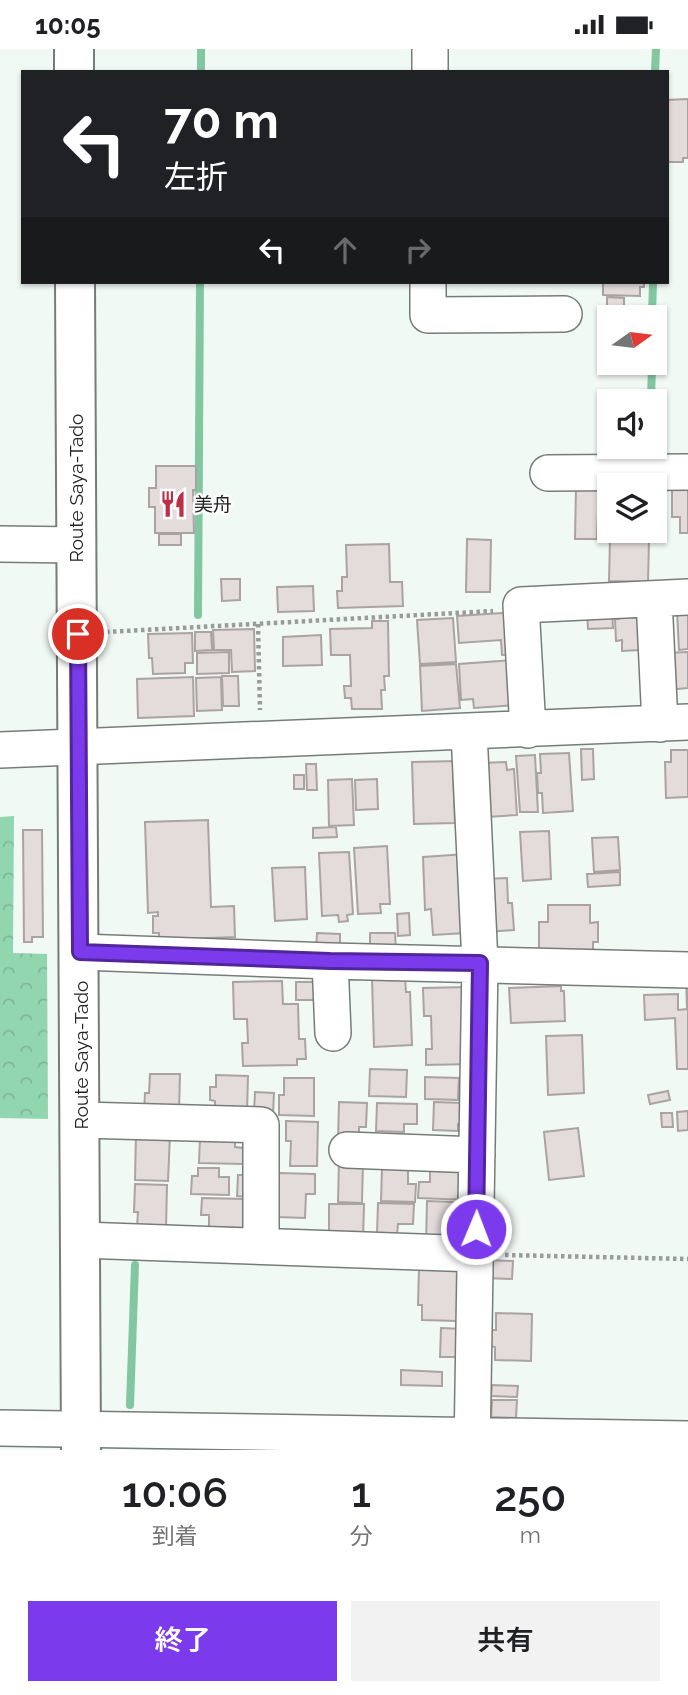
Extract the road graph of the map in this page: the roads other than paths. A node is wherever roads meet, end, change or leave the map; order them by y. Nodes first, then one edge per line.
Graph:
1 (74, 49) edge
2 (430, 49) edge
3 (74, 70) edge
4 (430, 70) edge
5 (75, 284) edge
6 (428, 298) edge
7 (564, 314) dead end
8 (688, 472) edge
9 (548, 473) dead end
10 (0, 544) edge
11 (77, 545) junction
12 (671, 598) edge
13 (674, 723) edge
14 (528, 730) junction
15 (469, 732) junction
16 (79, 747) junction
17 (0, 750) edge
18 (80, 952) junction
19 (330, 961) junction
20 (480, 963) junction
21 (688, 970) edge
22 (333, 1033) dead end
23 (81, 1120) junction
24 (347, 1150) dead end
25 (477, 1155) junction
26 (81, 1240) junction
27 (261, 1245) junction
28 (476, 1254) junction
29 (0, 1428) edge
30 (688, 1439) edge
31 (81, 1440) edge
32 (472, 1442) edge

1 - 3 main road
2 - 4 street
5 - 11 main road, Route Saya-Tado
6 - 7 street
8 - 9 street
10 - 11 street
11 - 16 main road, Route Saya-Tado
12 - 13 street
12 - 14 street
13 - 14 street
14 - 15 street
15 - 16 street
15 - 20 street
16 - 17 street
16 - 18 main road, Route Saya-Tado
18 - 19 street
18 - 23 main road, Route Saya-Tado
19 - 20 street
19 - 22 street
20 - 21 street
20 - 25 street
23 - 26 main road, Route Saya-Tado
23 - 27 street
24 - 25 street
25 - 28 street
26 - 27 street
26 - 31 main road, Route Saya-Tado
27 - 28 street
28 - 32 street
29 - 31 street
30 - 32 street
31 - 32 street

